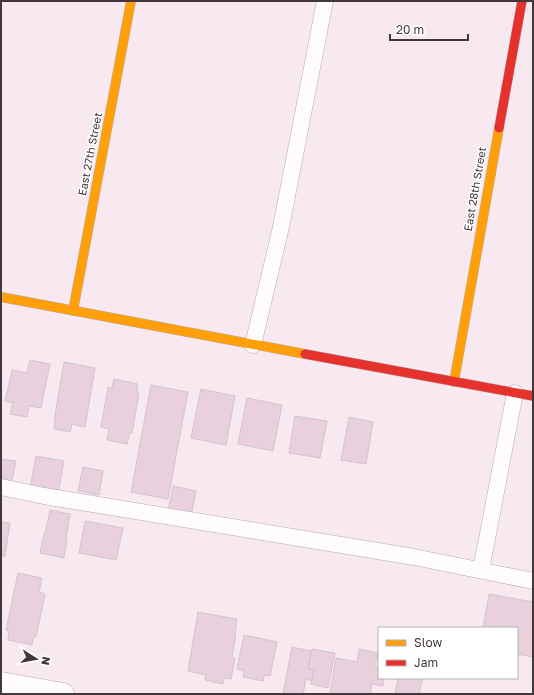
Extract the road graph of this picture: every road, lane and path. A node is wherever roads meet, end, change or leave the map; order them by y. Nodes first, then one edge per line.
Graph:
1 (131, 1) edge
2 (325, 1) edge
3 (522, 1) edge
4 (1, 298) edge
5 (73, 311) junction
6 (253, 345) junction
7 (454, 382) junction
8 (515, 393) junction
9 (533, 396) edge
10 (1, 487) edge
11 (481, 570) junction
12 (533, 581) edge
13 (1, 682) edge
14 (63, 694) edge

1 - 5 street, East 27th Street
2 - 6 lane
3 - 7 street, East 28th Street
4 - 5 street
5 - 6 street
6 - 7 street
7 - 8 street
8 - 9 street
8 - 11 lane
10 - 11 lane
11 - 12 lane
13 - 14 street

